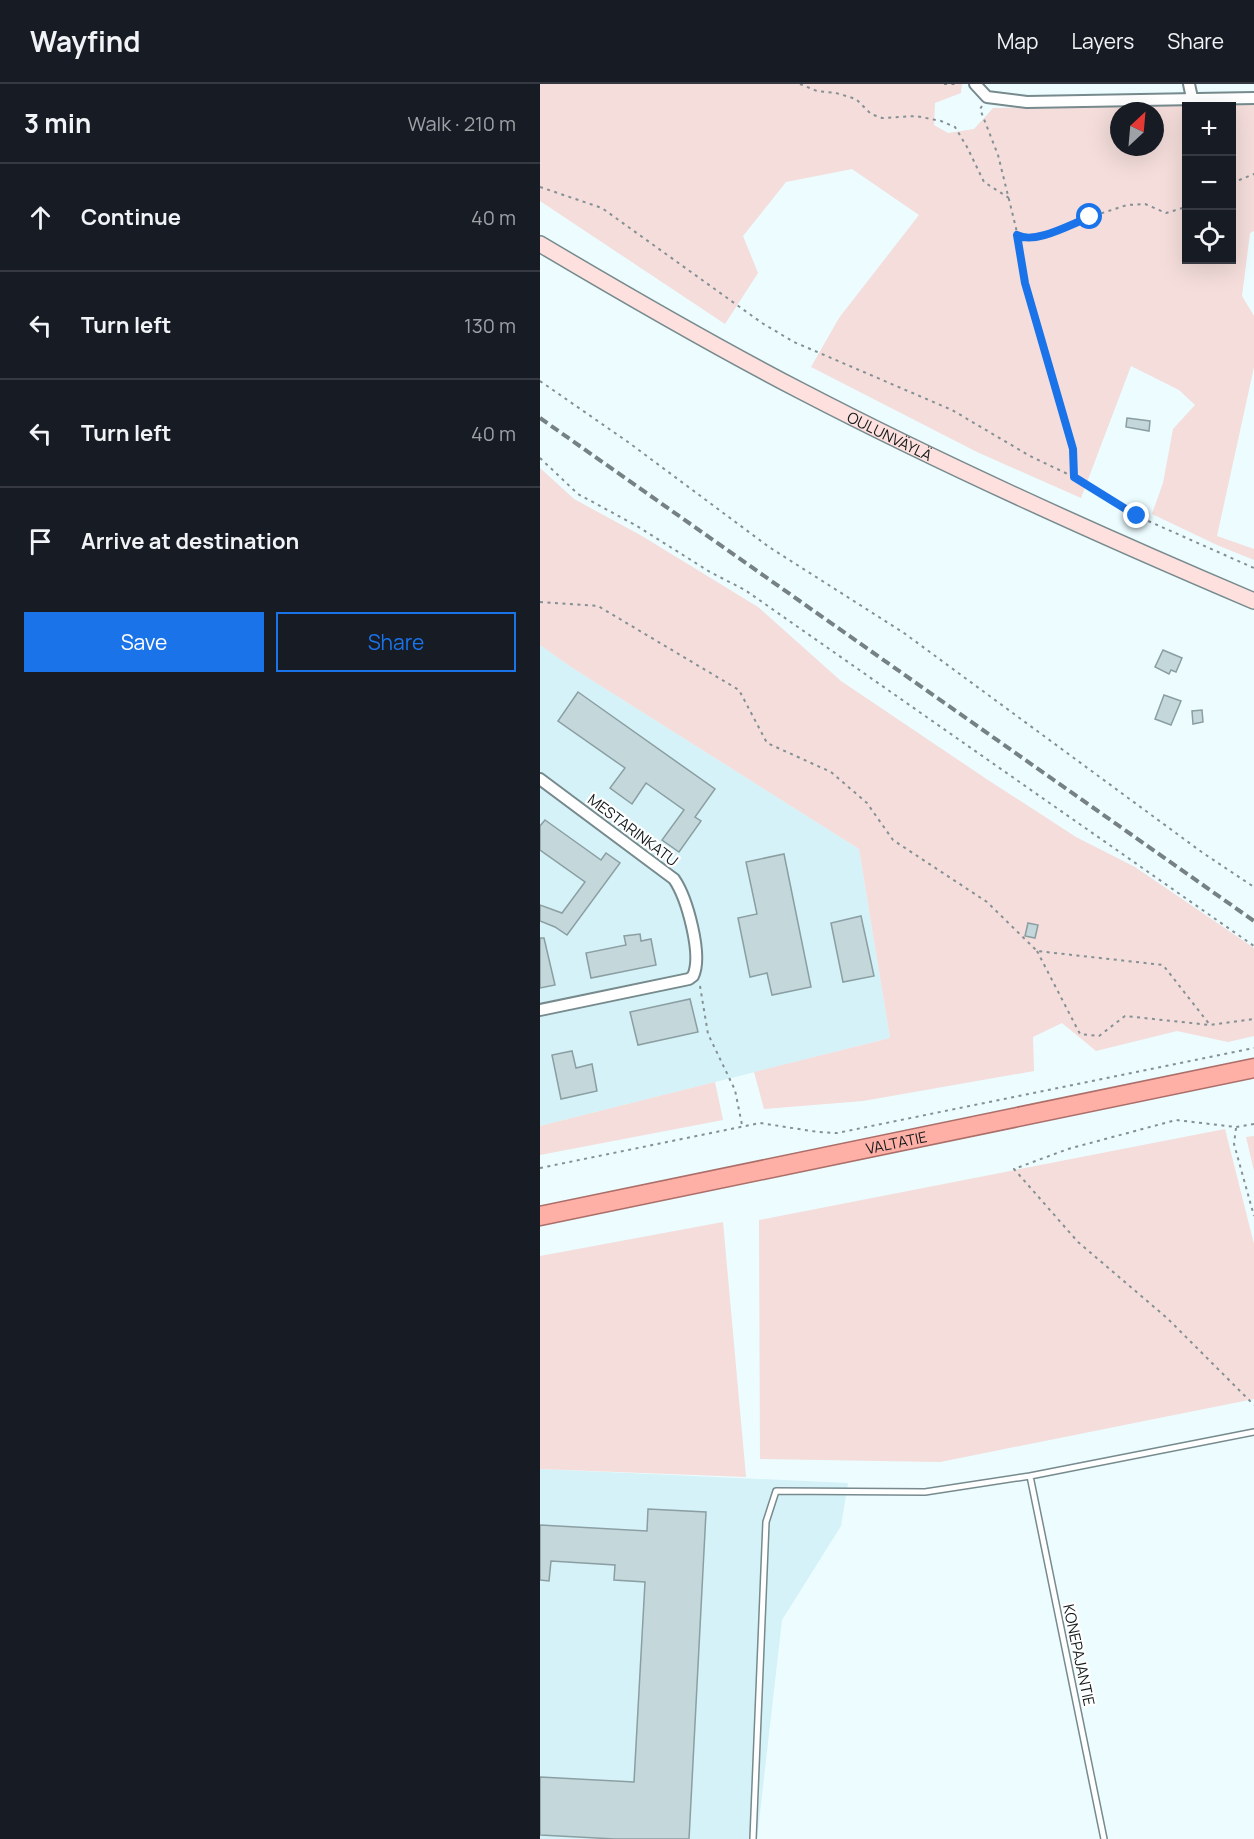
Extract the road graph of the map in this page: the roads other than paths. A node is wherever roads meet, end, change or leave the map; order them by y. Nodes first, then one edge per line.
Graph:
1 (975, 84) edge
2 (1189, 84) edge
3 (1192, 98) junction
4 (1254, 98) edge
5 (540, 244) edge
6 (1254, 601) edge
7 (540, 779) edge
8 (540, 1011) edge
9 (1254, 1068) edge
10 (540, 1216) edge
11 (1254, 1432) edge
12 (1030, 1476) junction
13 (753, 1839) edge
14 (1104, 1839) edge

1 - 3 street
2 - 3 street
3 - 4 street
5 - 6 main road, OULUNVÄYLÄ
7 - 8 street, MESTARINKATU
9 - 10 highway, VALTATIE
11 - 12 lane
12 - 13 lane
12 - 14 lane, KONEPAJANTIE

